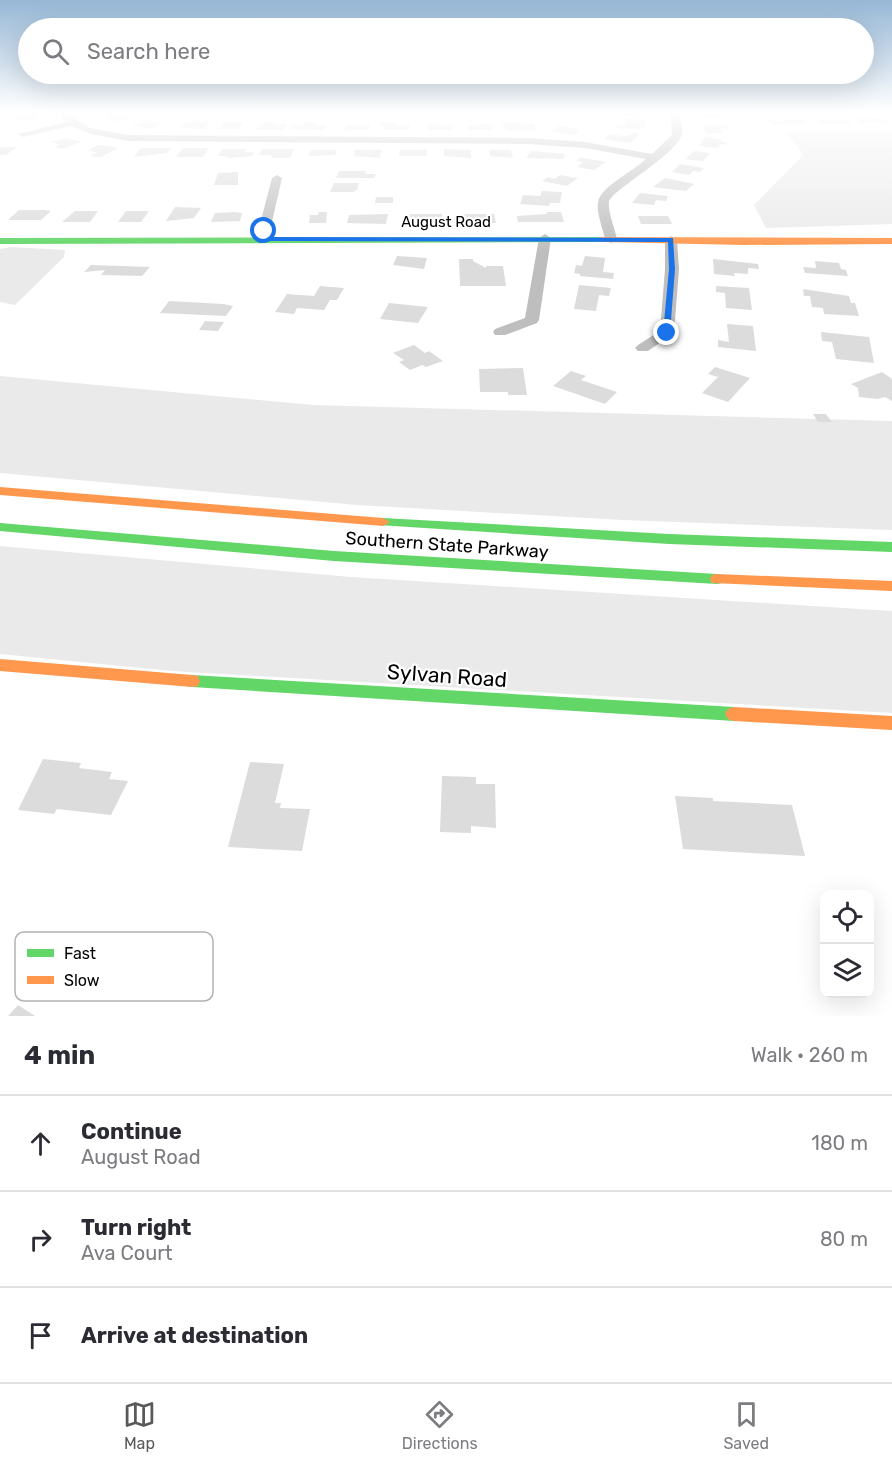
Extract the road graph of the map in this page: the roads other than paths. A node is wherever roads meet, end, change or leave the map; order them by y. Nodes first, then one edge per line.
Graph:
1 (656, 158) edge
2 (277, 178) dead end
3 (545, 238) junction
4 (262, 239) junction
5 (611, 239) junction
6 (671, 240) junction
7 (0, 241) edge
8 (891, 243) edge
9 (500, 332) dead end
10 (643, 348) dead end
11 (0, 490) edge
12 (0, 527) edge
13 (892, 547) edge
14 (892, 586) edge
15 (0, 665) edge
16 (892, 723) edge

1 - 5 street
2 - 4 street
3 - 4 main road, August Road
3 - 5 main road, August Road
3 - 9 street
4 - 7 main road, August Road
5 - 6 main road, August Road
6 - 8 main road, August Road
6 - 10 street
11 - 13 main road, Southern State Parkway
12 - 14 main road, Southern State Parkway
15 - 16 main road, Sylvan Road

